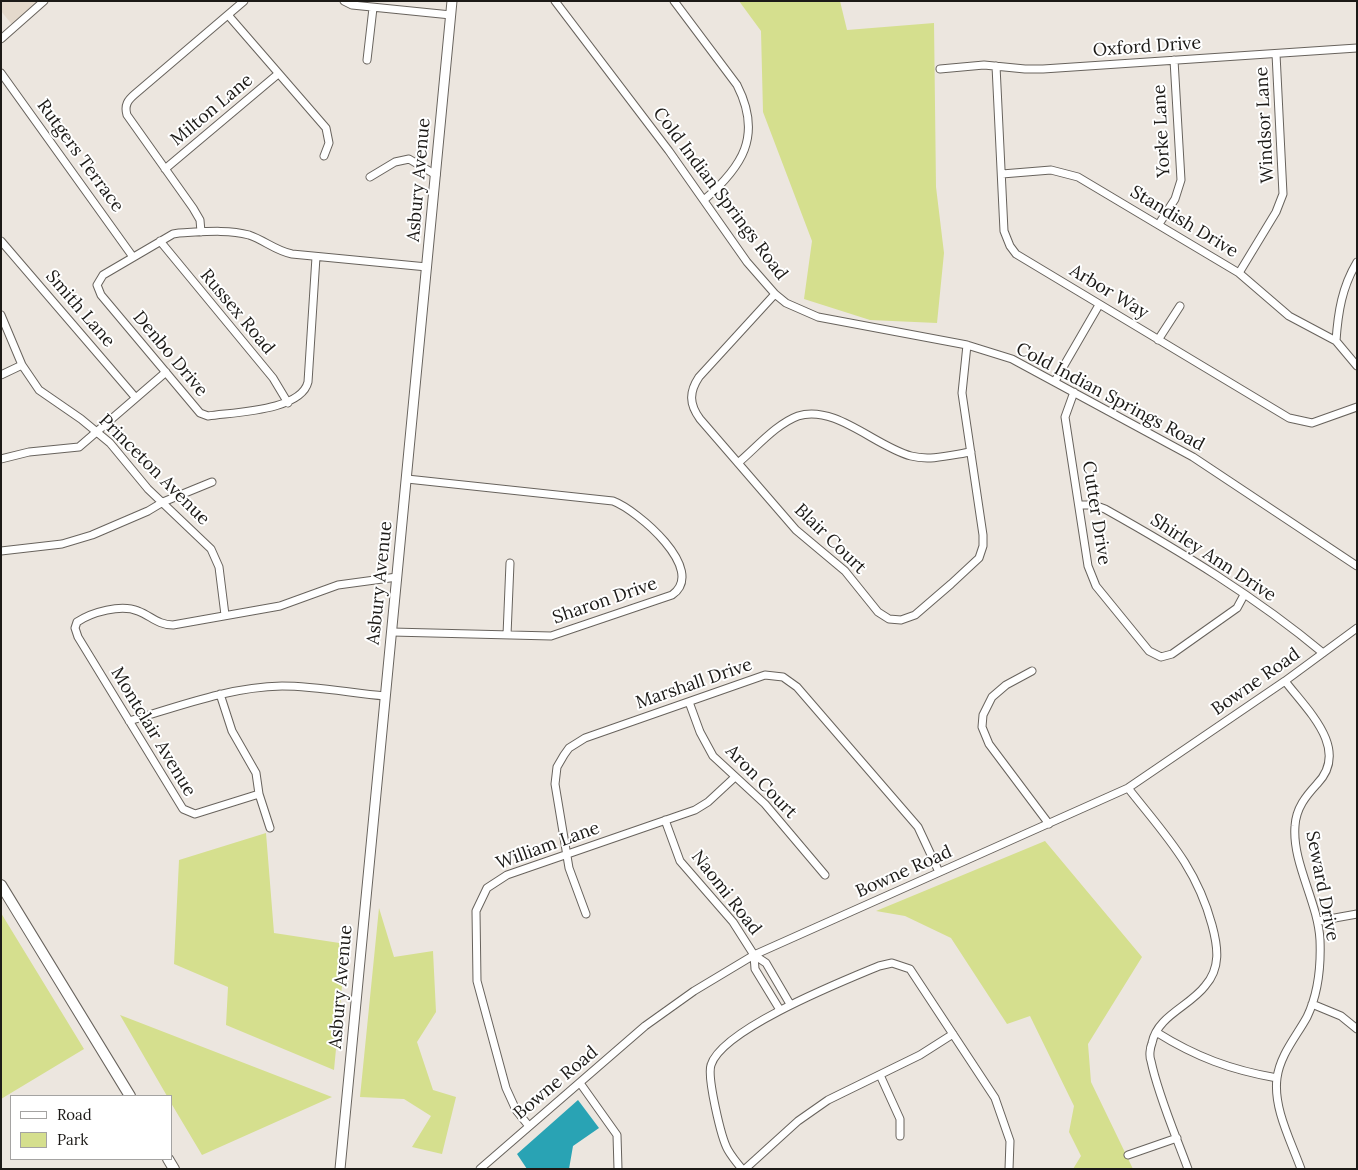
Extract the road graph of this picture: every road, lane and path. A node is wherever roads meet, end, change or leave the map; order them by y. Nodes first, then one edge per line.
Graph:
1 (44, 1) edge
2 (244, 1) edge
3 (344, 1) edge
4 (452, 1) edge
5 (566, 1) edge
6 (674, 1) edge
7 (557, 4) edge
8 (373, 8) junction
9 (228, 15) junction
10 (451, 15) junction
11 (1, 39) edge
12 (1357, 48) edge
13 (1276, 54) junction
14 (367, 60) dead end
15 (1174, 60) junction
16 (996, 66) junction
17 (940, 68) dead end
18 (1, 73) edge
19 (278, 74) junction
20 (324, 156) dead end
21 (165, 169) junction
22 (1002, 174) junction
23 (436, 175) junction
24 (370, 177) dead end
25 (704, 200) junction
26 (1159, 224) junction
27 (201, 232) junction
28 (1, 241) edge
29 (160, 241) junction
30 (133, 257) junction
31 (316, 257) junction
32 (1357, 262) edge
33 (427, 267) junction
34 (1239, 273) junction
35 (775, 294) junction
36 (1099, 305) junction
37 (1180, 306) dead end
38 (1, 315) edge
39 (1158, 340) junction
40 (1336, 340) junction
41 (968, 345) junction
42 (22, 365) junction
43 (1357, 366) edge
44 (166, 372) junction
45 (1, 375) edge
46 (1055, 381) junction
47 (1074, 392) junction
48 (135, 397) junction
49 (288, 403) junction
50 (1357, 407) edge
51 (96, 432) junction
52 (971, 452) junction
53 (1, 459) edge
54 (738, 463) junction
55 (407, 479) junction
56 (212, 482) dead end
57 (162, 502) junction
58 (1079, 505) junction
59 (1, 551) edge
60 (510, 563) dead end
61 (1357, 566) edge
62 (397, 577) junction
63 (1244, 595) junction
64 (225, 614) junction
65 (1357, 628) edge
66 (392, 632) junction
67 (507, 635) junction
68 (1323, 653) junction
69 (1032, 671) dead end
70 (1286, 680) junction
71 (220, 694) junction
72 (385, 696) junction
73 (689, 702) junction
74 (130, 721) junction
75 (735, 777) junction
76 (1128, 788) junction
77 (259, 794) junction
78 (665, 820) junction
79 (1049, 824) junction
80 (270, 828) dead end
81 (566, 855) junction
82 (938, 872) junction
83 (825, 875) dead end
84 (1, 885) edge
85 (586, 914) dead end
86 (1357, 914) edge
87 (1318, 921) junction
88 (754, 955) junction
89 (790, 1004) junction
90 (1312, 1004) junction
91 (780, 1010) junction
92 (1357, 1029) edge
93 (1156, 1032) junction
94 (953, 1034) junction
95 (880, 1075) junction
96 (1277, 1078) junction
97 (580, 1083) junction
98 (129, 1095) edge
99 (528, 1125) junction
100 (900, 1136) dead end
101 (1177, 1138) junction
102 (1128, 1155) dead end
103 (340, 1169) edge
104 (480, 1169) edge
105 (618, 1169) edge
106 (743, 1169) edge
107 (1009, 1169) edge
108 (1188, 1169) edge
109 (1301, 1169) edge

1 - 11 street
2 - 9 street
3 - 8 street
4 - 10 main road, Asbury Avenue
5 - 7 street
6 - 25 street
7 - 25 street, Cold Indian Springs Road
8 - 10 street
8 - 14 street
9 - 19 street
9 - 21 street
10 - 23 main road, Asbury Avenue
12 - 13 street, Oxford Drive
13 - 15 street, Oxford Drive
13 - 34 street, Windsor Lane
15 - 16 street, Oxford Drive
15 - 26 street, Yorke Lane
16 - 17 street, Oxford Drive
16 - 22 street, Arbor Way
18 - 30 street, Rutgers Terrace
19 - 20 street
19 - 21 street, Milton Lane
21 - 27 street
22 - 26 street, Standish Drive
22 - 36 street, Arbor Way
23 - 24 street
23 - 33 main road, Asbury Avenue
25 - 35 street, Cold Indian Springs Road
26 - 34 street, Standish Drive
27 - 29 street
27 - 31 street
28 - 48 street, Smith Lane
29 - 30 street
29 - 49 street, Russex Road
30 - 44 street, Denbo Drive
31 - 33 street
31 - 49 street
32 - 40 street
33 - 55 main road, Asbury Avenue
34 - 40 street, Standish Drive
35 - 41 street, Cold Indian Springs Road
35 - 54 street, Blair Court
36 - 39 street, Arbor Way
36 - 46 street
37 - 39 street
38 - 42 street, Princeton Avenue
39 - 50 street, Arbor Way
40 - 43 street
41 - 46 street, Cold Indian Springs Road
41 - 52 street, Blair Court
42 - 45 street
42 - 51 street, Princeton Avenue
44 - 48 street
44 - 49 street, Denbo Drive
46 - 47 street, Cold Indian Springs Road
47 - 58 street, Cutter Drive
47 - 61 street, Cold Indian Springs Road
48 - 51 street
51 - 53 street
51 - 57 street, Princeton Avenue
52 - 54 street
52 - 54 street, Blair Court
55 - 62 main road, Asbury Avenue
55 - 67 street, Sharon Drive
56 - 57 street
57 - 59 street
57 - 64 street, Princeton Avenue
58 - 63 street, Shirley Ann Drive
58 - 63 street, Cutter Drive
60 - 67 street
62 - 64 street
62 - 66 main road, Asbury Avenue
63 - 68 street, Shirley Ann Drive
64 - 74 street, Montclair Avenue
65 - 68 street, Bowne Road
66 - 67 street, Sharon Drive
66 - 72 main road, Asbury Avenue
68 - 70 street, Bowne Road
69 - 79 street
70 - 76 street, Bowne Road
70 - 87 street, Seward Drive
71 - 72 street
71 - 74 street
71 - 77 street
72 - 103 main road, Asbury Avenue
73 - 75 street, Aron Court
73 - 81 street, Marshall Drive
73 - 82 street, Marshall Drive
74 - 77 street, Montclair Avenue
75 - 78 street, William Lane
75 - 83 street, Aron Court
76 - 79 street, Bowne Road
76 - 93 street
77 - 80 street
78 - 81 street, William Lane
78 - 88 street, Naomi Road
79 - 82 street, Bowne Road
81 - 85 street, Marshall Drive
81 - 99 street, William Lane
82 - 88 street, Bowne Road
84 - 98 highway
86 - 87 street
87 - 90 street, Seward Drive
88 - 89 street
88 - 91 street
88 - 97 street, Bowne Road
89 - 91 street
89 - 94 street
90 - 92 street
90 - 96 street, Seward Drive
91 - 106 street
93 - 96 street
93 - 101 street
94 - 95 street
94 - 107 street
95 - 100 street
95 - 106 street
96 - 109 street, Seward Drive
97 - 99 street, Bowne Road
97 - 105 street
99 - 104 street, Bowne Road
101 - 102 street
101 - 108 street

